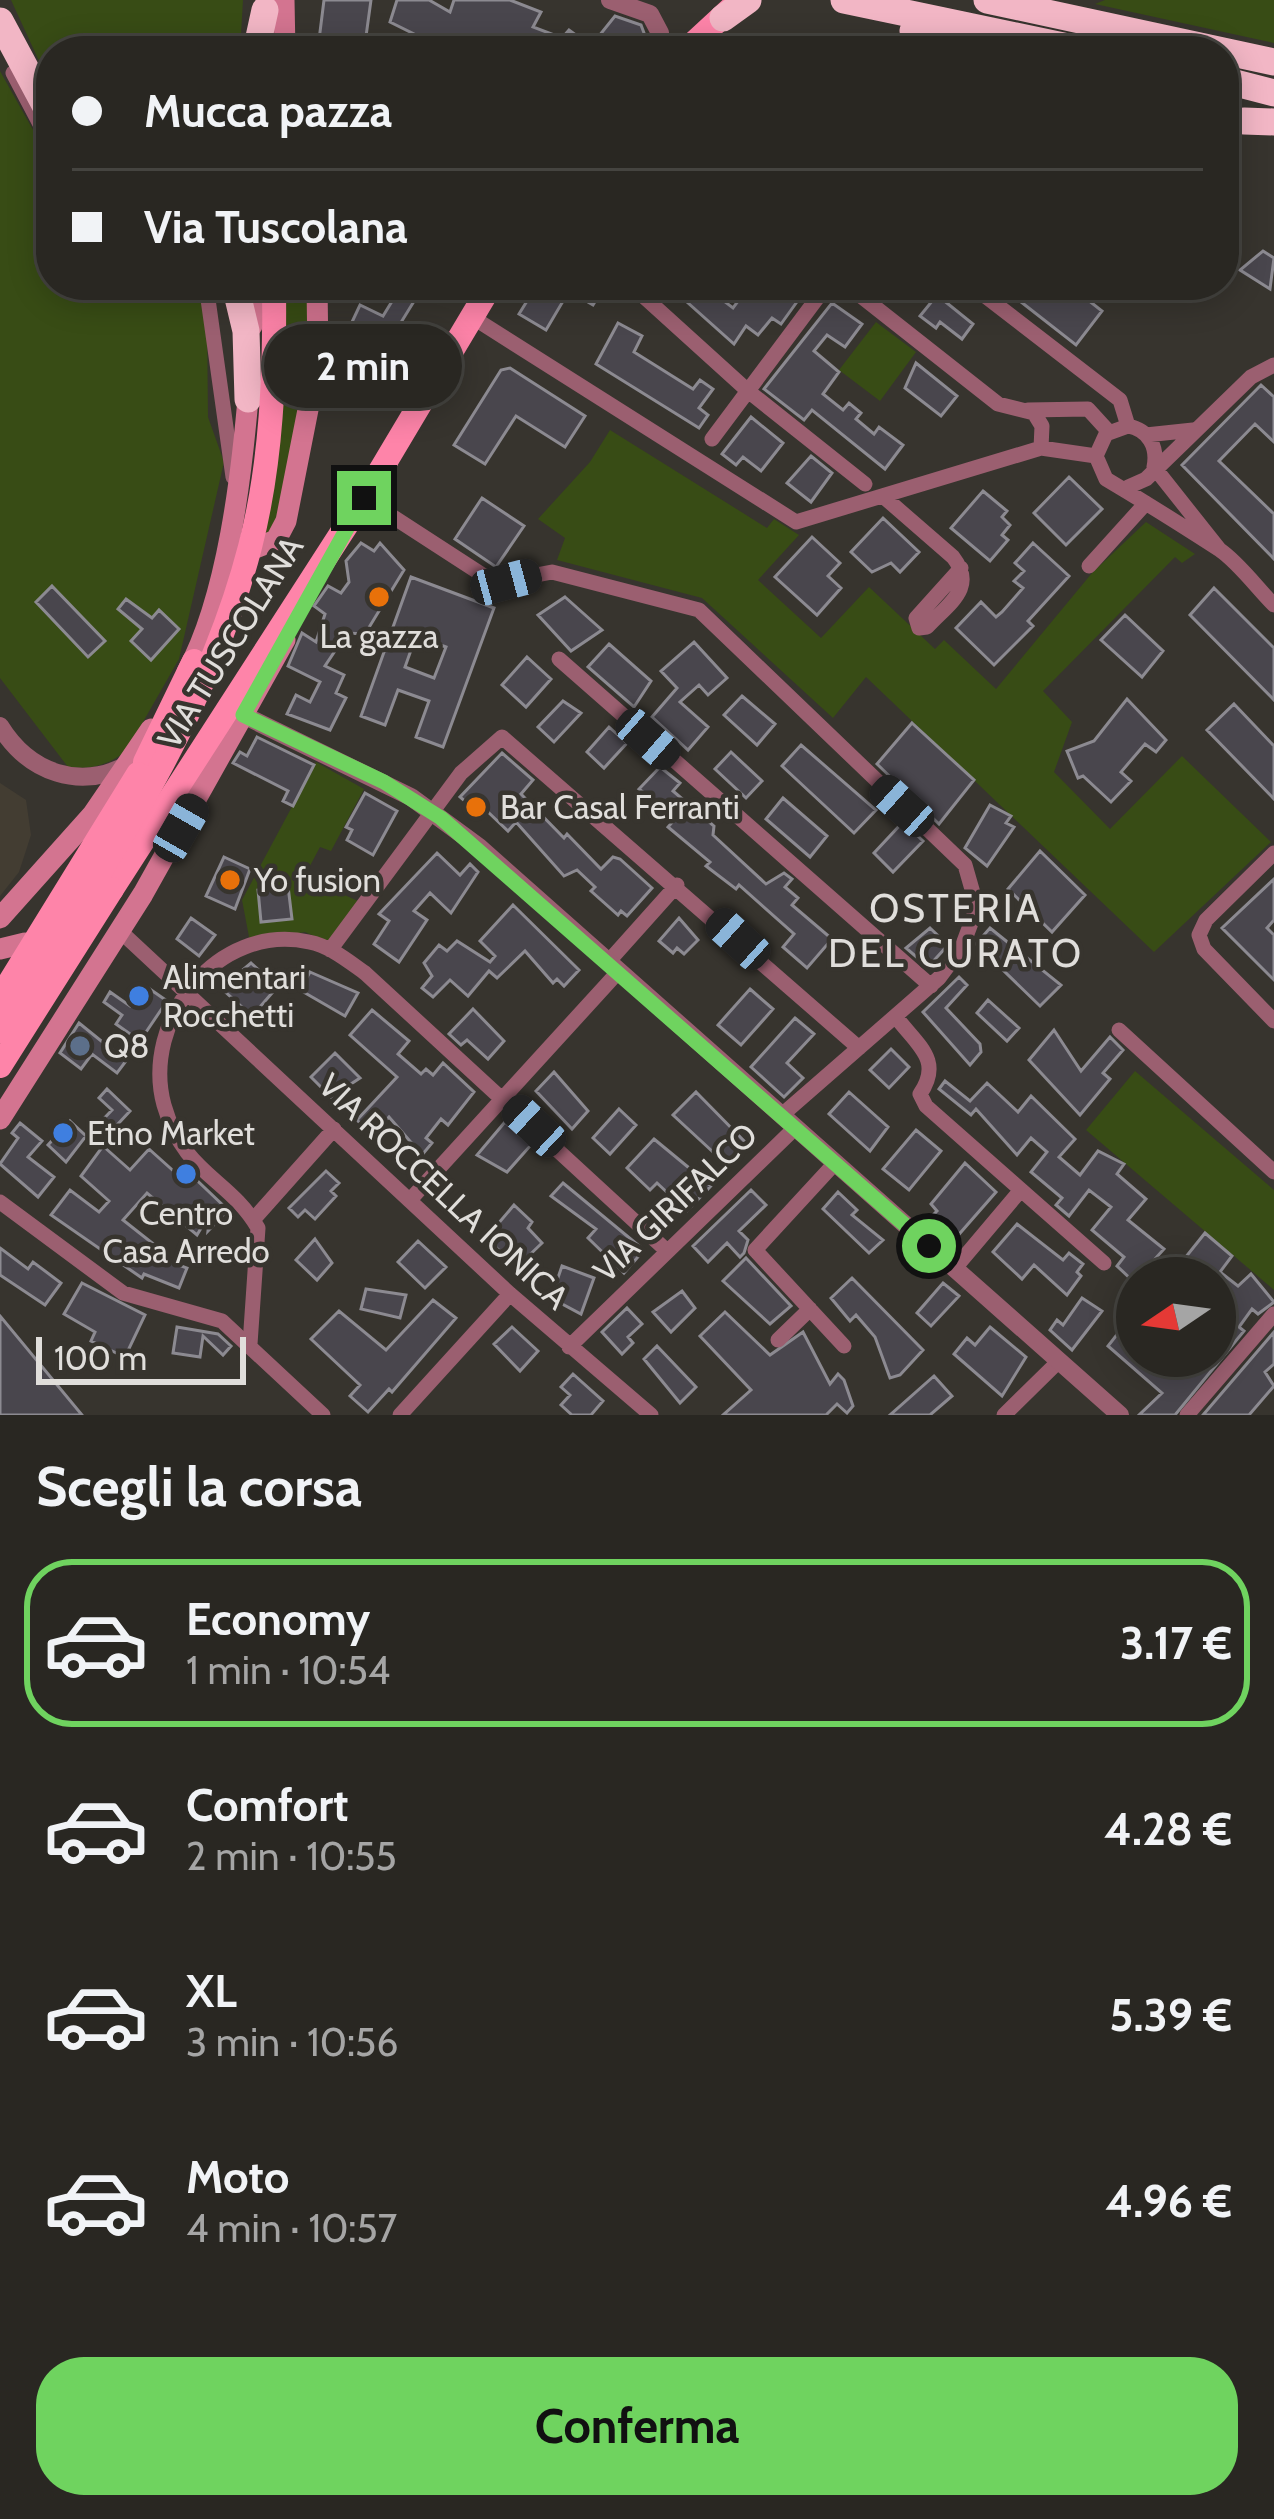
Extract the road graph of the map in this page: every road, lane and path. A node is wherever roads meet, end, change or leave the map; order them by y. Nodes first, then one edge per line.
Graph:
1 (6, 0) edge
2 (610, 0) edge
3 (824, 0) edge
4 (844, 0) edge
5 (987, 0) edge
6 (271, 3) edge
7 (737, 6) edge
8 (0, 21) edge
9 (265, 36) edge
10 (281, 36) edge
11 (661, 36) edge
12 (702, 36) edge
13 (935, 36) edge
14 (1016, 36) edge
15 (1154, 36) edge
16 (0, 50) edge
17 (1239, 54) edge
18 (36, 60) edge
19 (1274, 62) edge
20 (1239, 84) edge
21 (36, 88) edge
22 (1274, 93) edge
23 (36, 117) edge
24 (1239, 120) edge
25 (1274, 125) edge
26 (208, 300) edge
27 (239, 300) edge
28 (252, 300) edge
29 (276, 300) edge
30 (317, 300) edge
31 (482, 300) edge
32 (648, 300) edge
33 (816, 300) edge
34 (866, 300) edge
35 (990, 300) edge
36 (472, 316) junction
37 (1274, 365) edge
38 (748, 391) junction
39 (248, 399) junction
40 (1028, 410) junction
41 (1128, 426) junction
42 (1196, 429) junction
43 (1109, 432) junction
44 (1146, 435) junction
45 (712, 439) dead end
46 (1041, 448) junction
47 (1097, 463) junction
48 (1154, 467) junction
49 (865, 484) dead end
50 (1128, 487) junction
51 (234, 496) junction
52 (884, 497) junction
53 (364, 498) junction
54 (1146, 503) junction
55 (1219, 549) junction
56 (221, 560) junction
57 (1088, 566) dead end
58 (961, 568) dead end
59 (1274, 605) edge
60 (559, 659) dead end
61 (194, 661) joint
62 (243, 715) junction
63 (0, 726) edge
64 (137, 763) junction
65 (431, 810) junction
66 (1274, 854) edge
67 (677, 885) junction
68 (0, 918) edge
69 (120, 931) junction
70 (25, 943) dead end
71 (0, 949) edge
72 (330, 950) junction
73 (614, 966) junction
74 (931, 986) junction
75 (185, 994) junction
76 (0, 998) edge
77 (896, 1017) junction
78 (1274, 1021) edge
79 (1119, 1030) dead end
80 (0, 1031) edge
81 (859, 1048) junction
82 (0, 1066) edge
83 (502, 1096) junction
84 (0, 1119) edge
85 (789, 1121) junction
86 (334, 1129) junction
87 (836, 1162) junction
88 (1274, 1172) edge
89 (1020, 1191) junction
90 (410, 1200) junction
91 (0, 1202) edge
92 (254, 1220) junction
93 (666, 1250) junction
94 (1104, 1263) dead end
95 (955, 1268) junction
96 (510, 1294) junction
97 (810, 1309) junction
98 (1274, 1314) edge
99 (778, 1340) dead end
100 (250, 1344) junction
101 (844, 1346) dead end
102 (569, 1347) junction
103 (1058, 1360) junction
104 (323, 1415) edge
105 (400, 1415) edge
106 (652, 1415) edge
107 (1004, 1415) edge
108 (1120, 1415) edge
109 (1187, 1415) edge

1 - 18 highway
2 - 11 street
3 - 13 highway
4 - 14 highway
5 - 15 highway
6 - 9 highway
6 - 10 main road
7 - 12 main road
8 - 21 highway
16 - 23 street
17 - 19 highway
20 - 22 highway
24 - 25 highway
26 - 51 street
27 - 39 highway
28 - 39 main road, VIA TUSCOLANA
29 - 80 main road, VIA TUSCOLANA, bridge
30 - 56 main road, VIA TUSCOLANA
31 - 36 main road
32 - 38 street
33 - 38 street
34 - 40 street
35 - 41 street
36 - 52 street
36 - 53 main road
37 - 42 street
38 - 45 street
38 - 49 street
39 - 51 main road, VIA TUSCOLANA
40 - 43 street
40 - 46 street
41 - 43 street
41 - 44 street
42 - 44 street
42 - 48 street
43 - 47 street
44 - 48 street
46 - 47 street
46 - 52 street
47 - 50 street
48 - 50 street
48 - 55 street
50 - 54 street
51 - 56 main road, VIA TUSCOLANA
52 - 58 street
53 - 62 main road, VIA TUSCOLANA
53 - 74 street, VIA GIRIFALCO
53 - 82 main road, VIA TUSCOLANA, bridge
54 - 55 street
54 - 57 street
55 - 59 street
56 - 61 main road, VIA TUSCOLANA
60 - 74 street
61 - 64 main road
62 - 65 street
62 - 69 main road, VIA TUSCOLANA
63 - 64 street
64 - 68 main road, VIA TUSCOLANA
64 - 76 main road, bridge
65 - 67 street
65 - 72 street
65 - 73 street
66 - 78 street
67 - 73 street
67 - 81 street
69 - 75 street, VIA ROCCELLA IONICA
69 - 84 main road, VIA TUSCOLANA
70 - 71 main road
72 - 75 street
72 - 83 street
73 - 83 street
73 - 85 street
74 - 77 street, VIA GIRIFALCO
75 - 86 street, VIA ROCCELLA IONICA
75 - 92 street
77 - 81 street, VIA GIRIFALCO
77 - 89 street
79 - 88 street
81 - 85 street, VIA GIRIFALCO
83 - 90 street
83 - 93 street
85 - 87 street
85 - 93 street, VIA GIRIFALCO
86 - 90 street, VIA ROCCELLA IONICA
86 - 92 street
87 - 95 street
87 - 97 street
89 - 94 street
89 - 95 street
90 - 96 street, VIA ROCCELLA IONICA
91 - 100 street
92 - 100 street
93 - 102 street, VIA GIRIFALCO
95 - 103 street
96 - 102 street, VIA ROCCELLA IONICA
96 - 105 street
97 - 99 street
97 - 101 street
98 - 109 street
100 - 104 street
102 - 106 street
103 - 107 street
103 - 108 street

